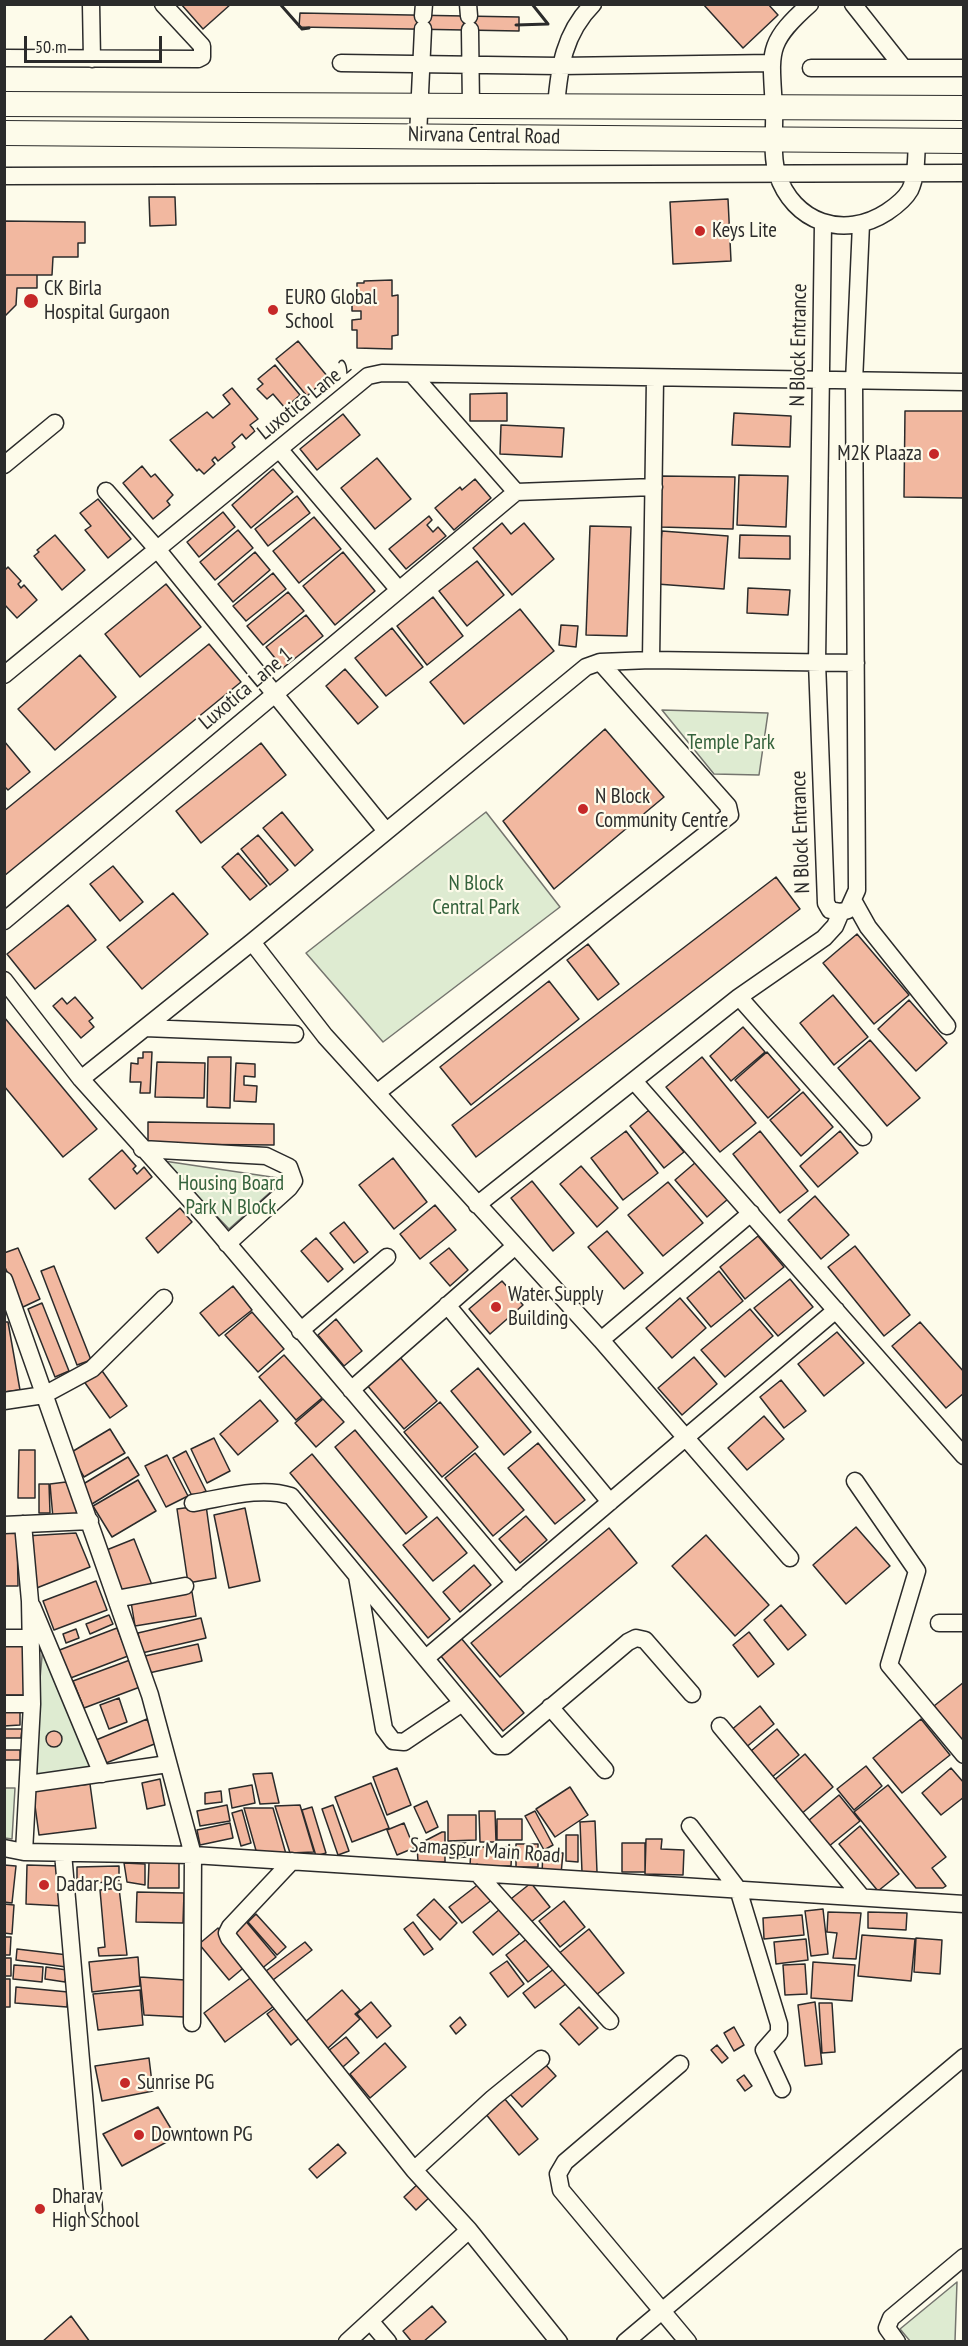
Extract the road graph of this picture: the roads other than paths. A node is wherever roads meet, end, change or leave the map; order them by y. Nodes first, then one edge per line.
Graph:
1 (91, 4) edge
2 (163, 4) edge
3 (593, 4) edge
4 (810, 4) edge
5 (853, 4) edge
6 (423, 16) edge
7 (469, 17) edge
8 (4, 58) edge
9 (92, 59) junction
10 (341, 63) dead end
11 (470, 63) junction
12 (772, 63) junction
13 (421, 64) junction
14 (559, 66) junction
15 (902, 66) junction
16 (811, 68) dead end
17 (963, 68) edge
18 (4, 104) edge
19 (420, 105) junction
20 (471, 106) junction
21 (556, 106) junction
22 (774, 108) junction
23 (963, 108) edge
24 (4, 132) edge
25 (418, 136) junction
26 (775, 139) junction
27 (917, 140) junction
28 (963, 141) edge
29 (777, 172) junction
30 (915, 173) junction
31 (963, 173) edge
32 (4, 176) edge
33 (822, 224) junction
34 (861, 224) junction
35 (413, 375) junction
36 (655, 379) junction
37 (821, 381) junction
38 (854, 382) junction
39 (963, 382) edge
40 (55, 423) dead end
41 (279, 449) junction
42 (4, 465) edge
43 (654, 487) junction
44 (106, 491) dead end
45 (516, 492) junction
46 (157, 549) junction
47 (399, 590) junction
48 (651, 660) junction
49 (600, 662) junction
50 (818, 662) junction
51 (856, 663) junction
52 (4, 675) edge
53 (275, 694) junction
54 (386, 831) junction
55 (847, 907) junction
56 (4, 921) edge
57 (252, 942) junction
58 (4, 980) edge
59 (740, 997) junction
60 (947, 1026) dead end
61 (145, 1028) junction
62 (295, 1034) dead end
63 (81, 1078) junction
64 (634, 1081) junction
65 (378, 1092) junction
66 (863, 1137) dead end
67 (142, 1149) junction
68 (477, 1205) junction
69 (751, 1213) junction
70 (227, 1244) junction
71 (514, 1247) junction
72 (387, 1257) dead end
73 (4, 1280) edge
74 (164, 1298) dead end
75 (447, 1305) junction
76 (836, 1310) junction
77 (300, 1330) junction
78 (601, 1340) junction
79 (351, 1390) junction
80 (44, 1395) junction
81 (4, 1401) edge
82 (685, 1438) junction
83 (963, 1456) edge
84 (855, 1481) dead end
85 (610, 1502) junction
86 (193, 1503) dead end
87 (90, 1521) junction
88 (23, 1524) junction
89 (4, 1525) edge
90 (790, 1558) dead end
91 (357, 1575) junction
92 (514, 1583) junction
93 (185, 1586) dead end
94 (116, 1599) junction
95 (30, 1600) junction
96 (939, 1623) dead end
97 (963, 1623) edge
98 (4, 1638) edge
99 (29, 1638) junction
100 (426, 1658) junction
101 (692, 1694) dead end
102 (462, 1703) junction
103 (4, 1704) edge
104 (32, 1704) junction
105 (550, 1707) junction
106 (720, 1726) dead end
107 (963, 1755) edge
108 (168, 1764) junction
109 (605, 1770) dead end
110 (102, 1774) junction
111 (28, 1784) junction
112 (690, 1826) dead end
113 (4, 1848) edge
114 (24, 1852) junction
115 (63, 1853) junction
116 (193, 1855) junction
117 (292, 1862) junction
118 (477, 1874) junction
119 (738, 1890) junction
120 (861, 1896) junction
121 (963, 1904) edge
122 (610, 2021) dead end
123 (192, 2023) dead end
124 (963, 2057) edge
125 (541, 2059) dead end
126 (680, 2064) dead end
127 (782, 2089) dead end
128 (414, 2170) junction
129 (94, 2210) dead end
130 (469, 2230) junction
131 (963, 2257) edge
132 (661, 2311) junction
133 (371, 2322) junction
134 (347, 2342) edge
135 (388, 2342) edge
136 (559, 2342) edge
137 (625, 2342) edge
138 (688, 2342) edge
139 (897, 2342) edge

1 - 9 street
2 - 9 street
3 - 14 street
4 - 12 street
5 - 15 street
6 - 13 street
7 - 11 street
8 - 9 street
10 - 13 street
11 - 13 street
11 - 14 street
11 - 20 street
12 - 14 street
12 - 22 street
13 - 19 street
14 - 21 street
15 - 16 street
15 - 17 street
18 - 19 main road, Nirvana Central Road
19 - 20 main road, Nirvana Central Road
19 - 25 street
20 - 21 main road, Nirvana Central Road
21 - 22 main road, Nirvana Central Road
22 - 23 main road, Nirvana Central Road
22 - 26 street
24 - 25 main road, Nirvana Central Road
25 - 26 main road, Nirvana Central Road
26 - 27 main road, Nirvana Central Road
26 - 29 street
27 - 28 main road, Nirvana Central Road
27 - 30 street
29 - 30 street
29 - 32 street
29 - 33 street
30 - 31 street
30 - 34 street
33 - 34 street
33 - 37 street, N Block Entrance
34 - 38 street
35 - 36 street, Luxotica Lane 2
35 - 41 street, Luxotica Lane 2
35 - 45 street
36 - 37 street, Luxotica Lane 2
36 - 43 street
37 - 38 street, Luxotica Lane 2
37 - 50 street, N Block Entrance
38 - 39 street, Luxotica Lane 2
38 - 51 street
40 - 42 street
41 - 46 street, Luxotica Lane 2
41 - 47 street
43 - 45 street
43 - 48 street
44 - 46 street
45 - 47 street, Luxotica Lane 1
46 - 52 street, Luxotica Lane 2
46 - 53 street
47 - 53 street, Luxotica Lane 1
48 - 49 street
48 - 50 street
49 - 54 street
49 - 65 street
50 - 51 street
50 - 55 street, N Block Entrance
51 - 55 street
53 - 54 street
53 - 56 street, Luxotica Lane 1
54 - 57 street
55 - 59 street
55 - 60 street
57 - 61 street
57 - 65 street
58 - 63 street
59 - 64 street
59 - 66 street
61 - 62 street
61 - 63 street
63 - 67 street
64 - 68 street
64 - 69 street
65 - 68 street
67 - 70 street
67 - 70 street
68 - 71 street
69 - 76 street
69 - 78 street
70 - 77 street
71 - 75 street
71 - 78 street
72 - 77 street
73 - 80 street
74 - 80 street
75 - 79 street
75 - 85 street
76 - 82 street
76 - 83 street
77 - 79 street
78 - 82 street
79 - 92 street
80 - 81 street
80 - 87 street
82 - 85 street
82 - 90 street
84 - 107 street
85 - 92 street
86 - 91 street
87 - 88 street
87 - 94 street
88 - 89 street
88 - 95 street
91 - 100 street
91 - 102 street
92 - 100 street
93 - 94 street
94 - 108 street
95 - 99 street
95 - 110 street
96 - 97 street
98 - 99 street
99 - 104 street
100 - 102 street
101 - 105 street
102 - 105 street
103 - 104 street
104 - 111 street
105 - 109 street
106 - 120 street
108 - 110 street
108 - 116 street
110 - 111 street
111 - 114 street
112 - 119 street
113 - 114 street, Samaspur Main Road
114 - 115 street, Samaspur Main Road
115 - 116 street, Samaspur Main Road
115 - 129 street
116 - 117 street, Samaspur Main Road
116 - 123 street
117 - 118 street, Samaspur Main Road
117 - 128 street
118 - 119 street, Samaspur Main Road
118 - 122 street
119 - 120 street, Samaspur Main Road
119 - 127 street
120 - 121 street, Samaspur Main Road
124 - 132 street
125 - 128 street
126 - 132 street
128 - 130 street
130 - 133 street
130 - 136 street
131 - 139 street
132 - 137 street
132 - 138 street
133 - 134 street
133 - 135 street

